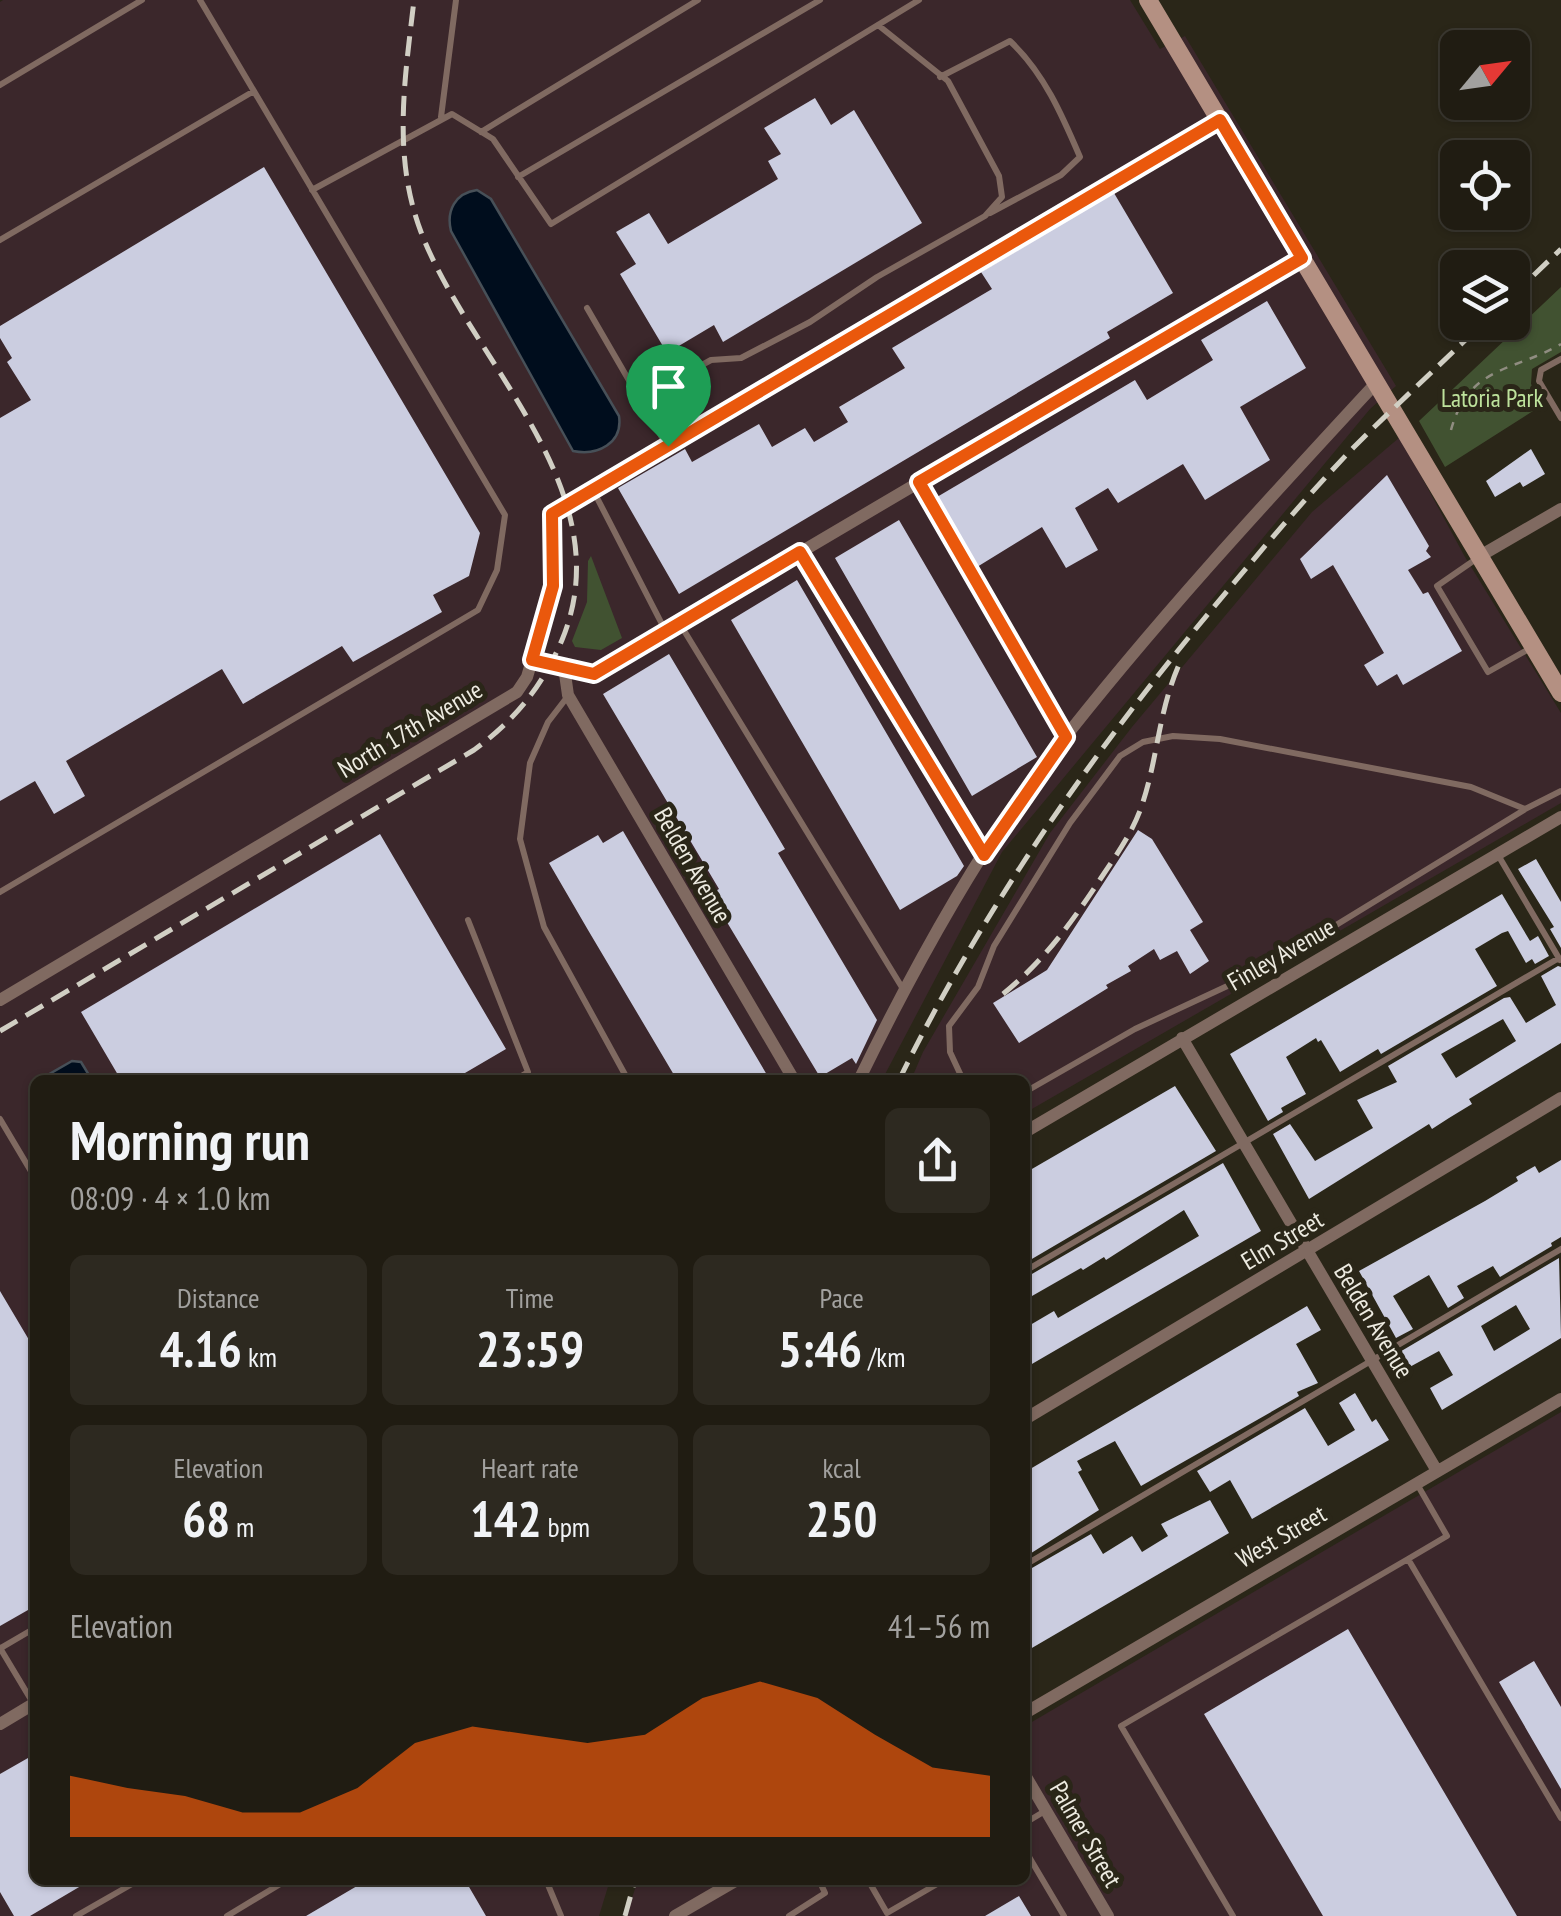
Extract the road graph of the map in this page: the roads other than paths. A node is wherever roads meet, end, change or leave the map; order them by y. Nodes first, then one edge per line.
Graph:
1 (142, 0) edge
2 (200, 0) edge
3 (456, 0) edge
4 (698, 0) edge
5 (820, 0) edge
6 (919, 0) edge
7 (1148, 0) edge
8 (878, 25) junction
9 (940, 78) junction
10 (0, 85) edge
11 (254, 92) junction
12 (441, 119) junction
13 (1220, 120) junction
14 (481, 132) junction
15 (518, 176) junction
16 (312, 190) junction
17 (985, 216) junction
18 (0, 240) edge
19 (1302, 258) junction
20 (587, 308) dead end
21 (1561, 358) edge
22 (1376, 383) junction
23 (640, 399) junction
24 (1561, 418) edge
25 (668, 446) junction
26 (919, 482) junction
27 (593, 490) junction
28 (1561, 509) edge
29 (800, 552) junction
30 (1480, 556) junction
31 (679, 624) junction
32 (666, 631) junction
33 (1533, 646) junction
34 (532, 660) junction
35 (564, 668) junction
36 (1561, 693) edge
37 (568, 695) junction
38 (1066, 737) junction
39 (1561, 790) edge
40 (1525, 810) junction
41 (1561, 816) edge
42 (1497, 854) junction
43 (984, 855) junction
44 (0, 892) edge
45 (468, 920) dead end
46 (1560, 960) edge
47 (903, 990) junction
48 (0, 1000) edge
49 (1182, 1038) junction
50 (523, 1075) edge
51 (625, 1075) edge
52 (791, 1075) edge
53 (861, 1075) edge
54 (961, 1075) edge
55 (1030, 1089) edge
56 (1561, 1098) edge
57 (0, 1120) edge
58 (1030, 1129) edge
59 (1244, 1143) junction
60 (30, 1170) edge
61 (1561, 1249) edge
62 (1307, 1252) junction
63 (1030, 1268) edge
64 (1372, 1361) junction
65 (1561, 1399) edge
66 (1030, 1416) edge
67 (1437, 1471) junction
68 (1417, 1483) junction
69 (1408, 1559) junction
70 (1030, 1562) edge
71 (30, 1631) edge
72 (1, 1648) edge
73 (30, 1696) edge
74 (30, 1705) edge
75 (1030, 1710) edge
76 (0, 1724) edge
77 (1030, 1785) edge
78 (1046, 1810) junction
79 (1561, 1818) edge
80 (1030, 1820) edge
81 (1030, 1858) edge
82 (130, 1885) edge
83 (279, 1885) edge
84 (548, 1885) edge
85 (728, 1885) edge
86 (821, 1885) edge
87 (871, 1885) edge
88 (935, 1885) edge
89 (76, 1916) edge
90 (227, 1916) edge
91 (561, 1916) edge
92 (675, 1916) edge
93 (789, 1916) edge
94 (1064, 1916) edge
95 (1108, 1916) edge
96 (1233, 1916) edge

1 - 10 lane
2 - 11 lane
3 - 12 lane
4 - 14 lane
5 - 15 lane
6 - 8 lane
7 - 13 street
8 - 9 lane
8 - 15 lane
9 - 17 lane
9 - 17 lane
11 - 16 lane
11 - 18 lane
12 - 14 lane
12 - 16 lane
13 - 19 street
13 - 25 lane
14 - 15 lane
16 - 44 lane
17 - 23 lane
19 - 22 street
19 - 26 street
20 - 23 lane
21 - 24 lane
22 - 30 street
22 - 38 street
23 - 25 lane
25 - 27 lane
26 - 29 street
26 - 38 lane
27 - 32 lane
27 - 34 lane
28 - 30 street
29 - 31 street
29 - 43 street
30 - 33 street
30 - 33 lane
31 - 32 street
31 - 47 lane
32 - 35 street
33 - 36 street
34 - 35 street
34 - 48 street, North 17th Avenue
35 - 37 street, Belden Avenue
37 - 51 lane
37 - 52 street, Belden Avenue
38 - 43 street
39 - 40 lane
40 - 54 lane
40 - 55 lane
41 - 42 street, Finley Avenue
42 - 46 lane
42 - 49 street, Finley Avenue
43 - 47 street
45 - 50 lane
46 - 59 lane
47 - 53 street
49 - 58 street, Finley Avenue
49 - 59 street, Belden Avenue
56 - 62 street, Elm Street
57 - 60 lane
59 - 62 street, Belden Avenue
59 - 63 lane
61 - 64 lane
62 - 64 street, Belden Avenue
62 - 66 street, Elm Street
64 - 67 street, Belden Avenue
64 - 70 lane
65 - 67 street, West Street
67 - 68 street, West Street
68 - 69 lane
68 - 75 street, West Street
69 - 79 lane
69 - 96 lane
71 - 72 lane
72 - 73 lane
74 - 76 street
77 - 78 street, Palmer Street
78 - 80 lane
78 - 95 street, Palmer Street
81 - 94 lane
82 - 89 lane
83 - 90 lane
84 - 91 lane
85 - 92 street
86 - 93 lane
87 - 88 lane

